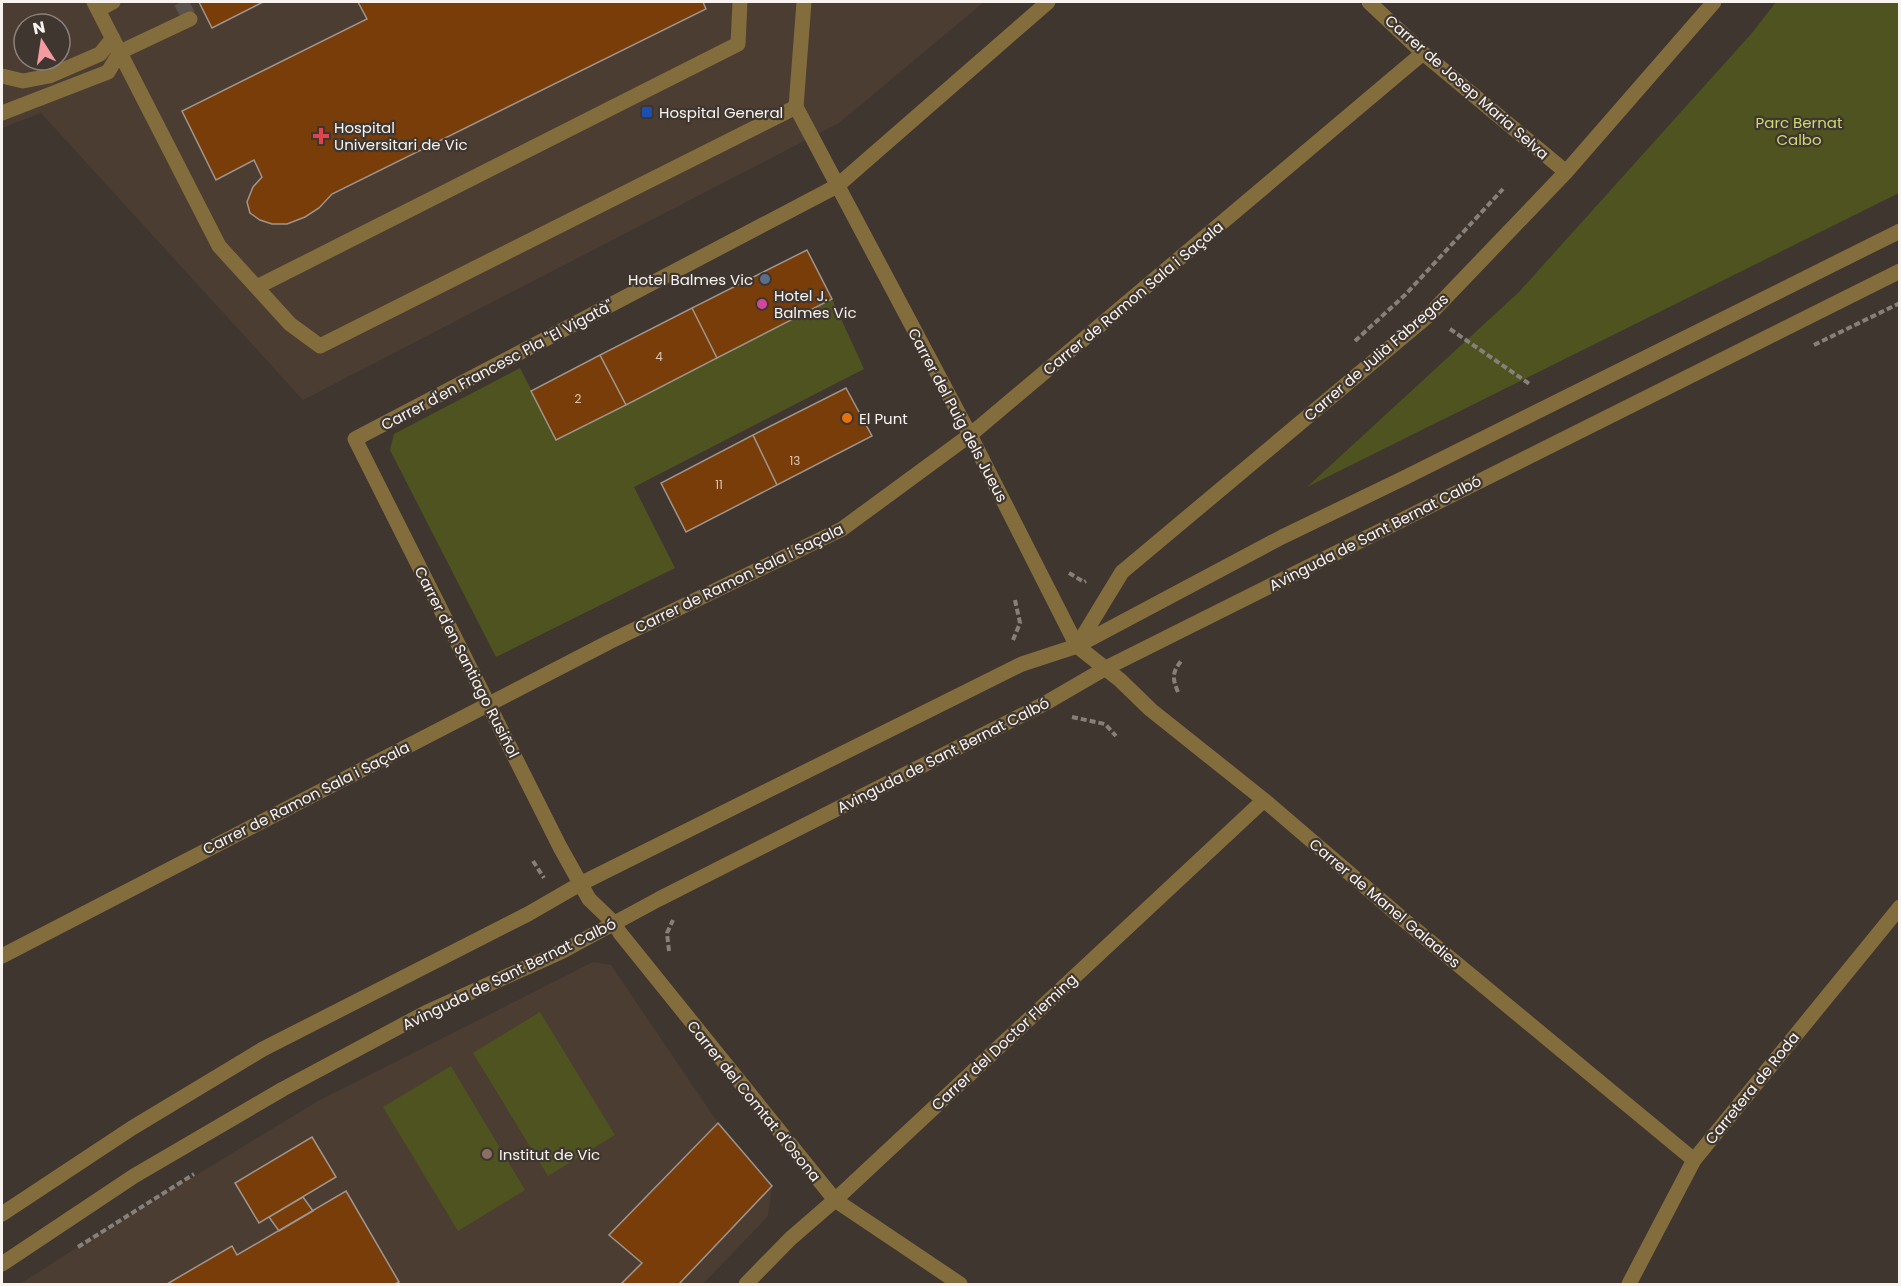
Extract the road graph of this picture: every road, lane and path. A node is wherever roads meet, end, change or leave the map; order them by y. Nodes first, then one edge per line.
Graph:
1 (113, 2) edge
2 (741, 2) edge
3 (804, 2) edge
4 (1048, 2) edge
5 (1369, 2) edge
6 (1714, 2) edge
7 (96, 5) edge
8 (190, 19) dead end
9 (116, 45) junction
10 (1423, 53) junction
11 (2, 76) edge
12 (796, 107) junction
13 (2, 113) edge
14 (1566, 172) junction
15 (837, 186) junction
16 (1899, 231) edge
17 (1899, 272) edge
18 (257, 287) junction
19 (1405, 295) dead end
20 (1429, 315) junction
21 (1531, 385) dead end
22 (970, 435) junction
23 (355, 439) joint
24 (1077, 646) junction
25 (1106, 668) junction
26 (488, 704) junction
27 (1264, 800) junction
28 (580, 884) junction
29 (1899, 906) edge
30 (614, 923) junction
31 (2, 956) edge
32 (1694, 1160) junction
33 (199, 1170) dead end
34 (835, 1200) junction
35 (2, 1215) edge
36 (69, 1252) dead end
37 (2, 1264) edge
38 (746, 1284) edge
39 (960, 1284) edge
40 (1629, 1284) edge

1 - 7 street
2 - 18 street
3 - 12 street
4 - 15 street, Carrer d'en Francesc Pla "El Vigatà"
5 - 10 street, Carrer de Josep Maria Selva
6 - 14 street, Carrer de Julià Fàbregas
7 - 9 street
8 - 9 street
9 - 11 street
9 - 13 street
9 - 18 street
10 - 14 street, Carrer de Josep Maria Selva
10 - 22 street, Carrer de Ramon Sala i Saçala
12 - 15 street, Carrer del Puig dels Jueus
12 - 18 street
14 - 20 street, Carrer de Julià Fàbregas
15 - 22 street, Carrer del Puig dels Jueus
15 - 23 street, Carrer d'en Francesc Pla "El Vigatà"
16 - 24 street
17 - 25 street, Avinguda de Sant Bernat Calbó
19 - 20 path
20 - 21 path
20 - 24 street, Carrer de Julià Fàbregas
22 - 24 street, Carrer del Puig dels Jueus
22 - 26 street, Carrer de Ramon Sala i Saçala
23 - 26 street, Carrer d'en Santiago Rusiñol
24 - 25 street, Carrer de Manel Galadies
24 - 28 street
25 - 27 street, Carrer de Manel Galadies
25 - 30 street, Avinguda de Sant Bernat Calbó
26 - 28 street, Carrer d'en Santiago Rusiñol
26 - 31 street, Carrer de Ramon Sala i Saçala
27 - 32 street, Carrer de Manel Galadies
27 - 34 street, Carrer del Doctor Fleming
28 - 30 street, Carrer del Comtat d'Osona
28 - 35 street
29 - 32 street, Carretera de Roda
30 - 34 street, Carrer del Comtat d'Osona
30 - 37 street, Avinguda de Sant Bernat Calbó
32 - 40 street, Carretera de Roda
33 - 36 path
34 - 38 street, Carrer del Doctor Fleming
34 - 39 street, Carrer del Comtat d'Osona

